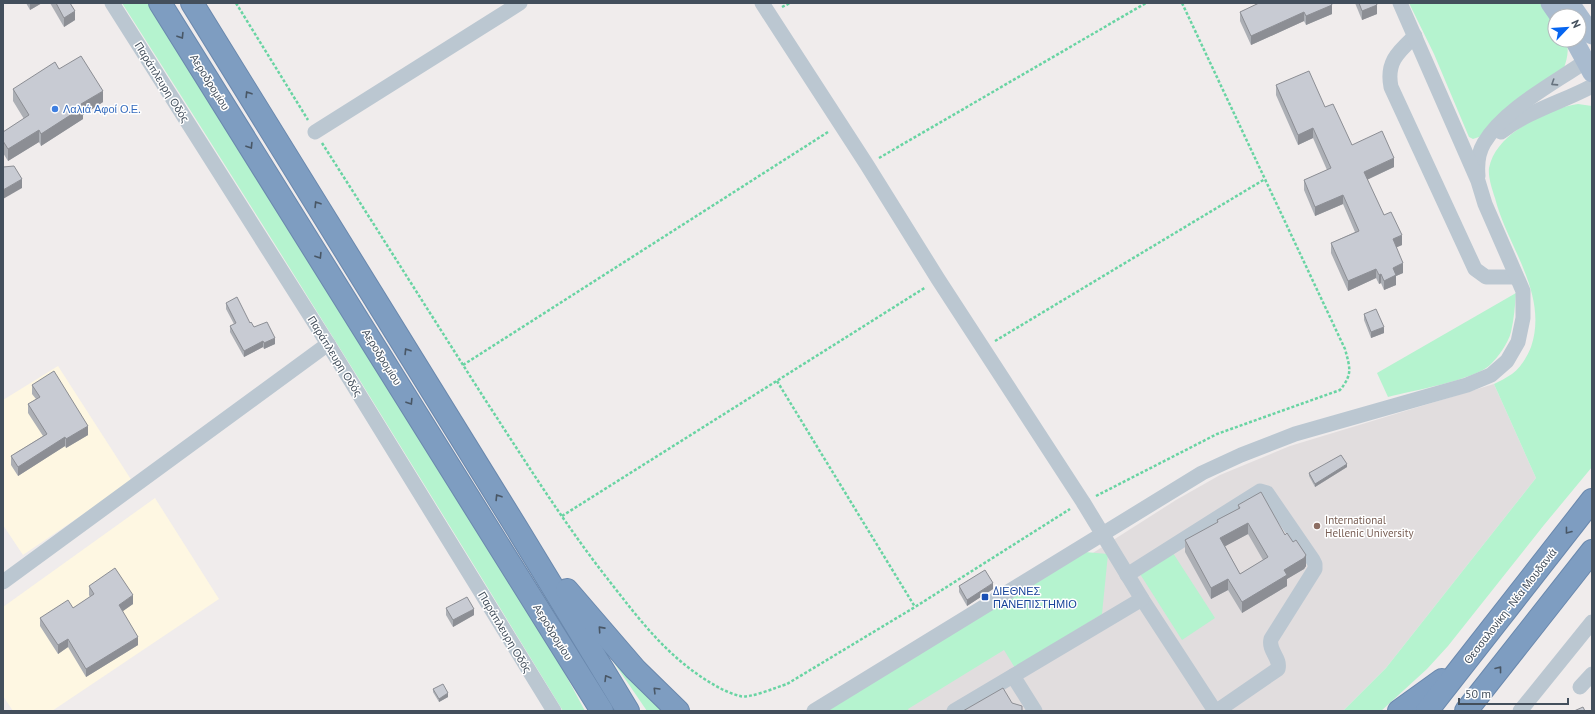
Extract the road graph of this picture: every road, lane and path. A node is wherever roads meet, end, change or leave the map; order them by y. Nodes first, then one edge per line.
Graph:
1 (112, 3) edge
2 (160, 3) edge
3 (192, 3) edge
4 (236, 3) edge
5 (520, 3) edge
6 (762, 3) edge
7 (1146, 3) edge
8 (1182, 3) edge
9 (1400, 3) edge
10 (1570, 3) edge
11 (1592, 35) edge
12 (1415, 36) junction
13 (1579, 48) edge
14 (1590, 64) edge
15 (1592, 86) edge
16 (841, 124) junction
17 (315, 132) junction
18 (867, 165) junction
19 (1265, 178) junction
20 (1478, 181) junction
21 (1516, 277) junction
22 (938, 280) junction
23 (328, 344) junction
24 (983, 348) junction
25 (463, 365) junction
26 (777, 381) junction
27 (1592, 500) edge
28 (1083, 502) junction
29 (562, 516) junction
30 (518, 530) junction
31 (1102, 534) junction
32 (1592, 551) edge
33 (1127, 575) junction
34 (3, 582) edge
35 (1142, 599) junction
36 (915, 607) junction
37 (1592, 622) edge
38 (1466, 662) junction
39 (1592, 674) edge
40 (1013, 676) junction
41 (1580, 687) dead end
42 (554, 711) edge
43 (602, 711) edge
44 (628, 711) edge
45 (678, 711) edge
46 (814, 711) edge
47 (954, 711) edge
48 (1035, 711) edge
49 (1216, 711) edge
50 (1399, 711) edge
51 (1427, 711) edge
52 (1466, 711) edge
53 (1520, 711) edge

1 - 23 street, Παράπλευρη Οδός
2 -> 43 highway, Αεροδρομίου
30 -> 3 highway
4 - 17 path
5 - 17 street
6 - 16 street
7 - 18 path
8 - 19 path
9 - 12 street
10 - 11 main road
12 - 20 street
12 - 21 street
13 - 14 main road
14 -> 20 street
15 - 20 street
16 - 18 street
16 - 25 path
17 - 25 path
18 - 22 street
19 - 24 path
19 - 28 path
20 - 21 street
21 - 31 street
22 - 24 street
22 - 26 path
23 - 34 street
23 - 42 street, Παράπλευρη Οδός
24 - 28 street
25 - 29 path
26 - 29 path
26 - 36 path
27 -> 38 highway, Θεσσαλονίκη - Νέα Μουδανιά
28 - 31 street
28 - 36 path
29 - 36 path
44 -> 30 highway
45 -> 30 highway
31 - 33 street
31 - 46 street
52 -> 32 highway
33 - 35 street
33 - 49 street
35 - 40 street
35 - 49 street
37 - 53 street
38 - 50 highway
38 - 51 highway, Θεσσαλονίκη - Νέα Μουδανιά
39 - 41 street
40 - 47 street
40 - 48 street

